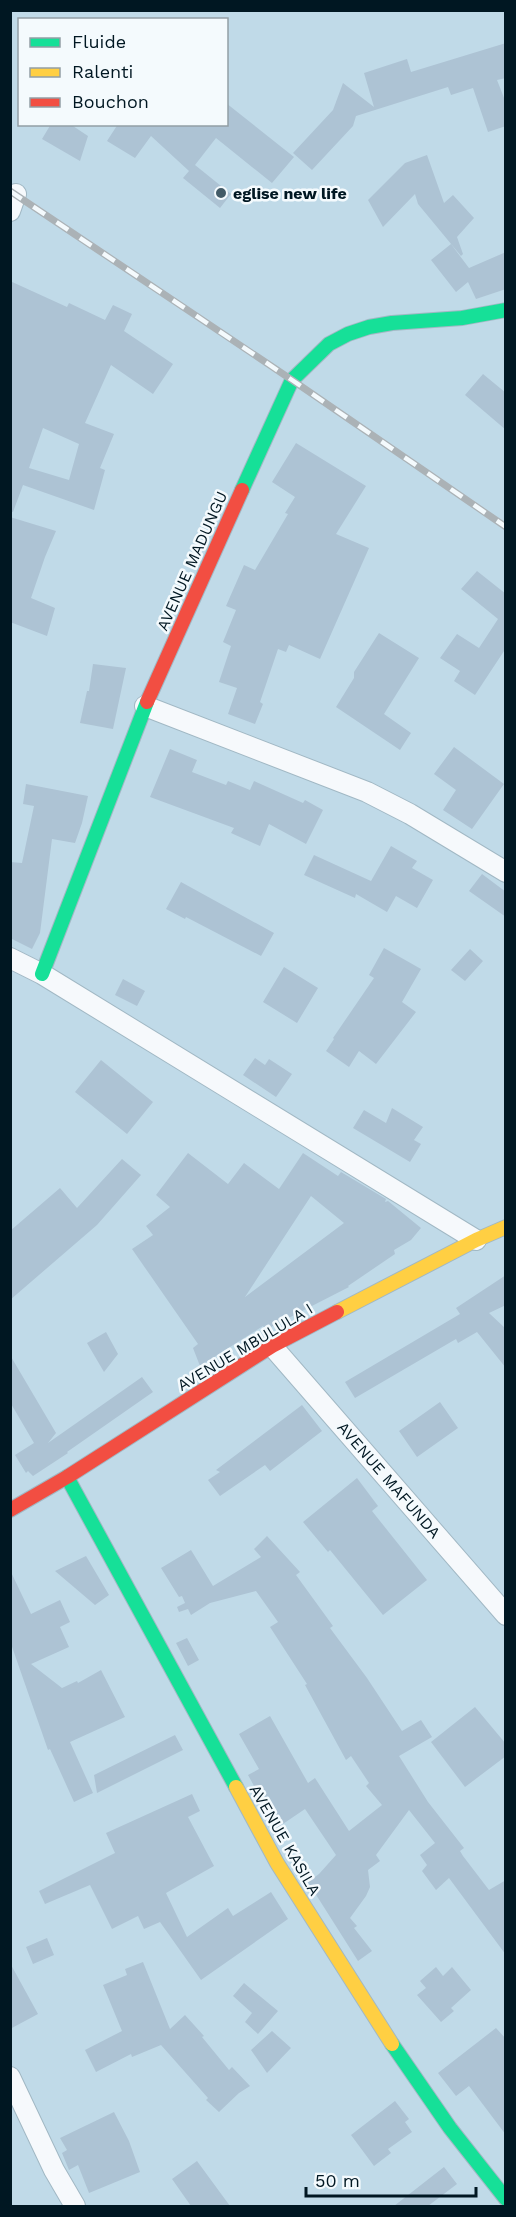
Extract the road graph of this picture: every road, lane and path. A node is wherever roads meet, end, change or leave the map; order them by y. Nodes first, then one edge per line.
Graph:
1 (506, 310) edge
2 (145, 706) junction
3 (506, 872) edge
4 (10, 958) edge
5 (42, 974) junction
6 (506, 1227) edge
7 (476, 1240) junction
8 (272, 1346) junction
9 (67, 1477) junction
10 (10, 1510) edge
11 (506, 1615) edge
12 (10, 2077) edge
13 (506, 2199) edge
14 (75, 2206) edge

1 - 2 street, AVENUE MADUNGU
2 - 3 street
2 - 5 street, AVENUE MADUNGU
4 - 5 street
5 - 7 street
6 - 7 street, AVENUE MBULULA I
7 - 8 street, AVENUE MBULULA I
8 - 9 street, AVENUE MBULULA I
8 - 11 street, AVENUE MAFUNDA
9 - 10 street, AVENUE MBULULA I
9 - 13 street, AVENUE KASILA
12 - 14 street

